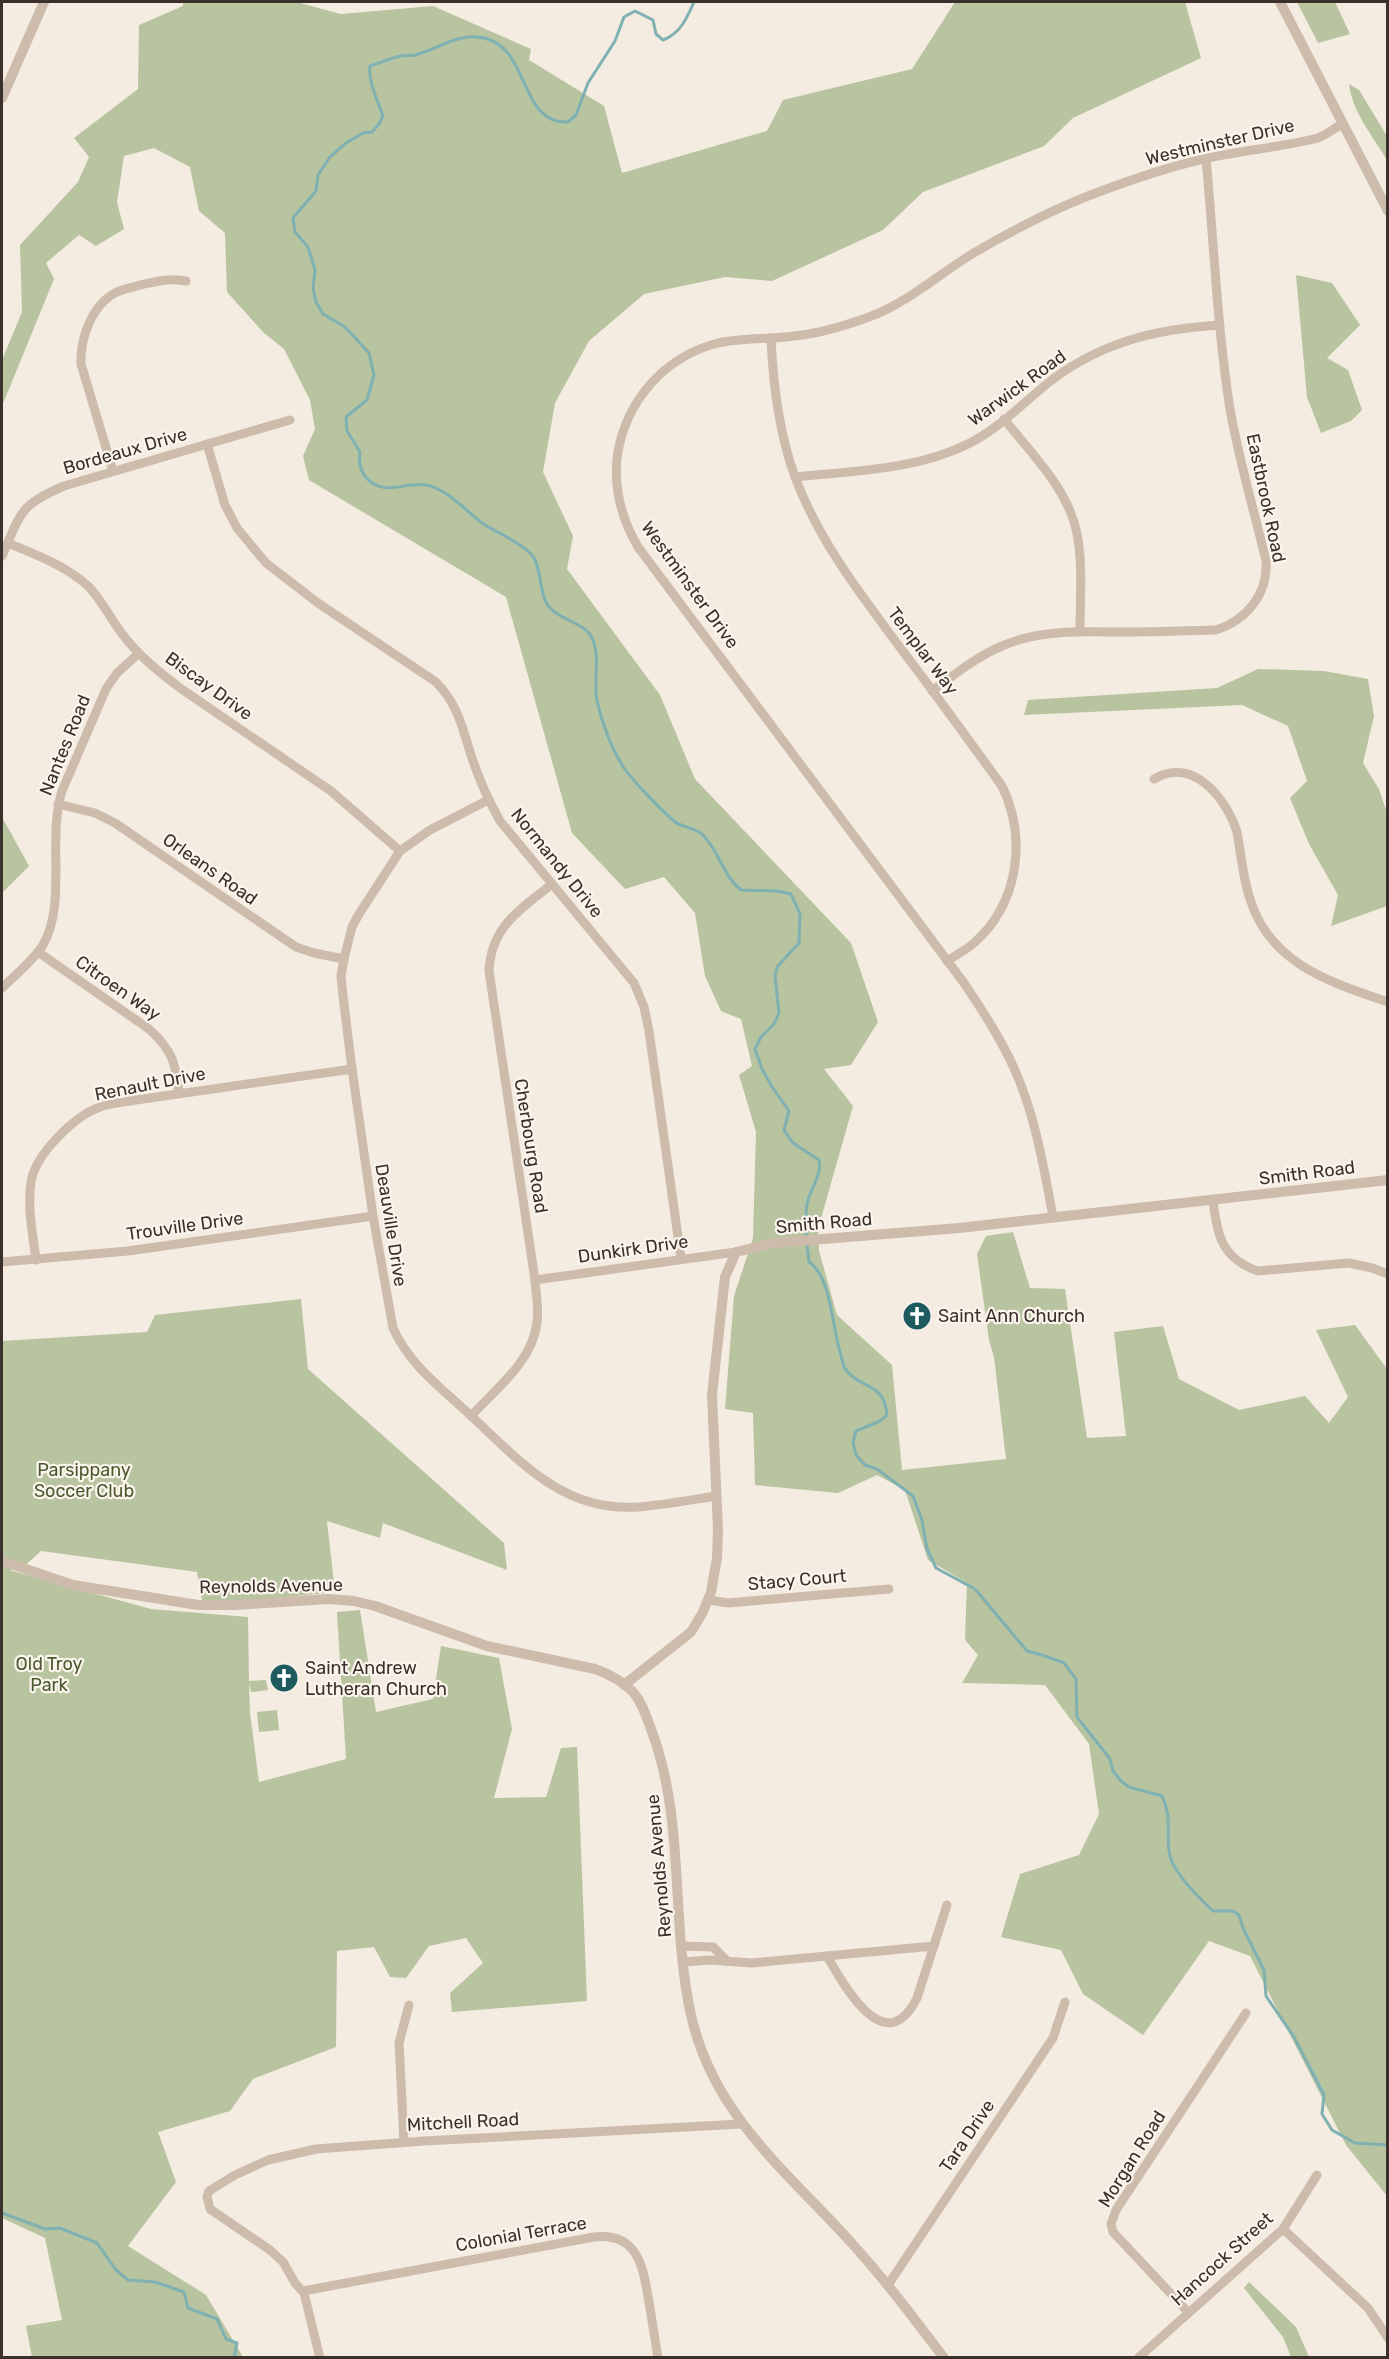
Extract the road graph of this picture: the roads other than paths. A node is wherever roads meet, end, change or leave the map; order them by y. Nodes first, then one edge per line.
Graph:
1 (44, 2) edge
2 (1280, 2) edge
3 (2, 98) edge
4 (1342, 124) junction
5 (1206, 159) junction
6 (1388, 211) edge
7 (186, 281) dead end
8 (1220, 325) junction
9 (771, 338) junction
10 (1004, 419) junction
11 (290, 420) dead end
12 (207, 444) junction
13 (113, 471) junction
14 (795, 477) junction
15 (8, 543) junction
16 (2, 556) edge
17 (1080, 631) junction
18 (138, 654) junction
19 (933, 691) junction
20 (1154, 779) dead end
21 (488, 800) junction
22 (58, 804) junction
23 (400, 851) junction
24 (552, 884) junction
25 (38, 952) junction
26 (344, 959) junction
27 (947, 961) junction
28 (2, 988) edge
29 (1388, 1002) edge
30 (352, 1069) junction
31 (179, 1093) junction
32 (1388, 1180) edge
33 (1213, 1201) junction
34 (373, 1216) junction
35 (1053, 1218) junction
36 (736, 1252) junction
37 (681, 1258) junction
38 (36, 1260) junction
39 (2, 1262) edge
40 (1388, 1274) edge
41 (535, 1280) junction
42 (471, 1416) junction
43 (716, 1496) junction
44 (2, 1561) edge
45 (889, 1589) dead end
46 (709, 1600) junction
47 (624, 1685) junction
48 (947, 1905) dead end
49 (682, 1946) junction
50 (934, 1946) junction
51 (827, 1956) junction
52 (727, 1960) junction
53 (684, 1962) junction
54 (1065, 2002) dead end
55 (409, 2006) dead end
56 (1246, 2013) dead end
57 (741, 2124) junction
58 (404, 2142) junction
59 (1317, 2175) dead end
60 (1283, 2229) junction
61 (888, 2284) junction
62 (303, 2291) junction
63 (1188, 2312) junction
64 (1388, 2338) edge
65 (320, 2358) edge
66 (658, 2358) edge
67 (944, 2358) edge
68 (1138, 2358) edge

1 - 3 street
2 - 4 street
4 - 5 street, Westminster Drive
4 - 6 street
5 - 8 street, Eastbrook Road
5 - 9 street, Westminster Drive
7 - 13 street
8 - 10 street, Warwick Road
8 - 17 street, Eastbrook Road
9 - 14 street, Templar Way
9 - 27 street, Westminster Drive
10 - 14 street, Warwick Road
10 - 17 street
11 - 12 street, Bordeaux Drive
12 - 13 street, Bordeaux Drive
12 - 21 street, Normandy Drive
13 - 15 street, Bordeaux Drive
14 - 19 street, Templar Way
15 - 16 street, Bordeaux Drive
15 - 18 street, Biscay Drive
17 - 19 street, Eastbrook Road
18 - 22 street, Nantes Road
18 - 23 street, Biscay Drive
19 - 27 street, Templar Way
20 - 29 street
21 - 23 street, Deauville Drive
21 - 24 street, Normandy Drive
22 - 25 street, Nantes Road
22 - 26 street, Orleans Road
23 - 26 street, Deauville Drive
24 - 37 street, Normandy Drive
24 - 41 street, Cherbourg Road
25 - 28 street, Nantes Road
25 - 31 street, Citroen Way
26 - 30 street, Deauville Drive
27 - 35 street, Westminster Drive
30 - 31 street, Renault Drive
30 - 34 street, Deauville Drive
31 - 38 street, Renault Drive
32 - 33 street, Smith Road
33 - 35 street, Smith Road
33 - 40 street
34 - 38 street, Trouville Drive
34 - 42 street, Deauville Drive
35 - 36 street, Smith Road
36 - 37 street, Dunkirk Drive
36 - 43 street
37 - 41 street, Dunkirk Drive
38 - 39 street, Trouville Drive
41 - 42 street, Cherbourg Road
42 - 43 street, Deauville Drive
43 - 46 street
44 - 47 street, Reynolds Avenue
45 - 46 street, Stacy Court
46 - 47 street
47 - 49 street, Reynolds Avenue
48 - 50 street
49 - 52 street
49 - 53 street, Reynolds Avenue
50 - 51 street
50 - 51 street
51 - 52 street
52 - 53 street
53 - 57 street, Reynolds Avenue
54 - 61 street, Tara Drive
55 - 58 street
56 - 63 street, Morgan Road
57 - 58 street, Mitchell Road
57 - 61 street, Reynolds Avenue
58 - 62 street, Mitchell Road
59 - 60 street, Hancock Street
60 - 63 street, Hancock Street
60 - 64 street
61 - 67 street, Reynolds Avenue
62 - 65 street
62 - 66 street, Colonial Terrace
63 - 68 street, Hancock Street

